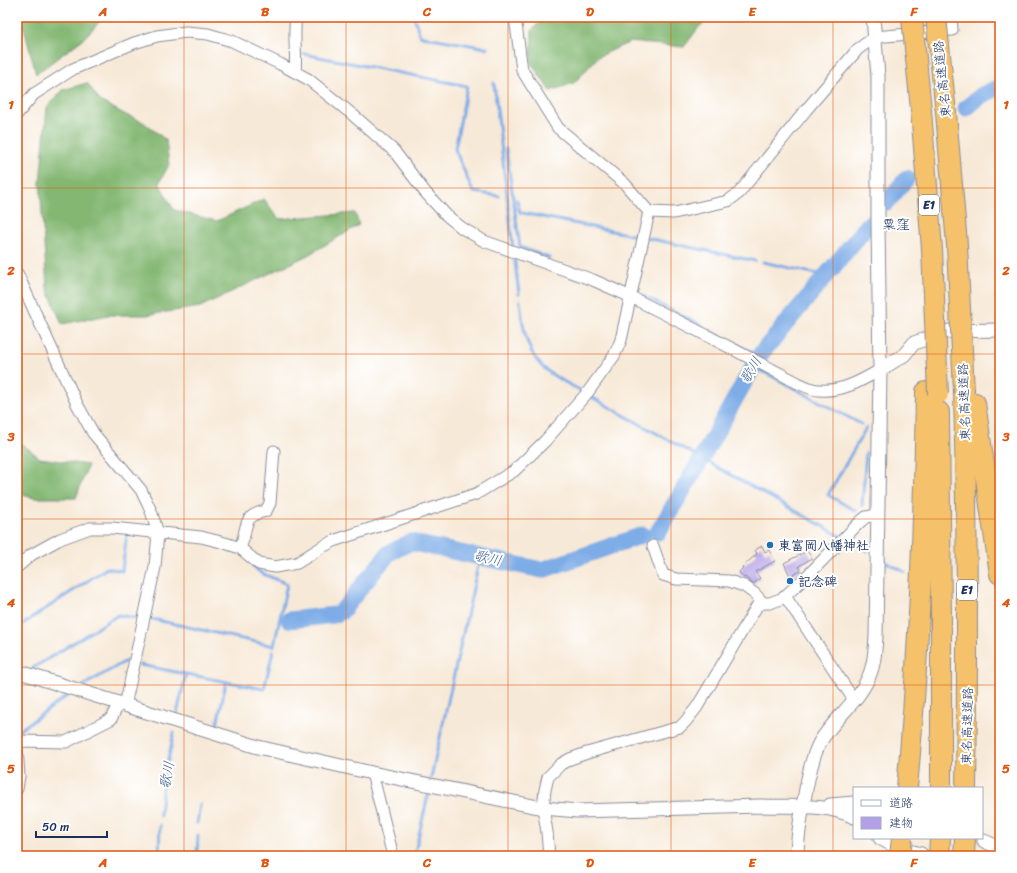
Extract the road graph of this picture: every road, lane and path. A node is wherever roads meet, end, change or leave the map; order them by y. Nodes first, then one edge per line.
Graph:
1 (296, 17) edge
2 (515, 17) edge
3 (873, 17) edge
4 (912, 17) edge
5 (936, 17) edge
6 (951, 17) edge
7 (875, 37) junction
8 (295, 72) junction
9 (17, 114) edge
10 (649, 212) junction
11 (17, 273) edge
12 (631, 297) junction
13 (1000, 330) edge
14 (880, 370) junction
15 (969, 391) junction
16 (932, 393) junction
17 (274, 451) dead end
18 (877, 515) junction
19 (158, 533) junction
20 (653, 546) dead end
21 (240, 548) junction
22 (17, 567) edge
23 (1000, 574) edge
24 (785, 596) junction
25 (763, 603) junction
26 (17, 671) edge
27 (854, 700) junction
28 (122, 705) junction
29 (17, 741) edge
30 (17, 749) edge
31 (372, 773) junction
32 (907, 787) edge
33 (941, 787) edge
34 (966, 787) edge
35 (17, 789) edge
36 (853, 804) edge
37 (803, 807) junction
38 (543, 808) junction
39 (853, 816) edge
40 (882, 839) edge
41 (902, 839) edge
42 (939, 839) edge
43 (974, 840) edge
44 (1000, 848) edge
45 (930, 855) edge
46 (393, 856) edge
47 (549, 856) edge
48 (797, 856) edge
49 (900, 856) edge
50 (964, 856) edge

1 - 8 street
2 - 10 street
3 - 7 street
4 - 16 highway, 東名高速道路 / E1, bridge
5 - 15 highway, 東名高速道路 / E1, bridge
6 - 7 street
7 - 10 street
7 - 14 street
8 - 9 street
8 - 12 street
10 - 12 street
11 - 19 street
12 - 14 street
12 - 21 street
13 - 14 street
14 - 18 street
15 - 23 highway
15 - 34 highway, 東名高速道路 / E1
16 - 32 highway
16 - 33 highway, 東名高速道路 / E1
17 - 21 street
18 - 24 street
18 - 27 street
19 - 21 street
19 - 22 street
19 - 28 street
20 - 25 street
24 - 25 street
24 - 27 street
25 - 38 street
26 - 28 street
27 - 37 street
28 - 29 street
28 - 31 street
30 - 35 street
31 - 38 street
31 - 46 street
36 - 37 street
37 - 38 street
37 - 39 street
37 - 48 street
38 - 47 street
40 - 45 street
41 - 49 highway, bridge
42 - 45 highway
43 - 44 street
43 - 50 highway

